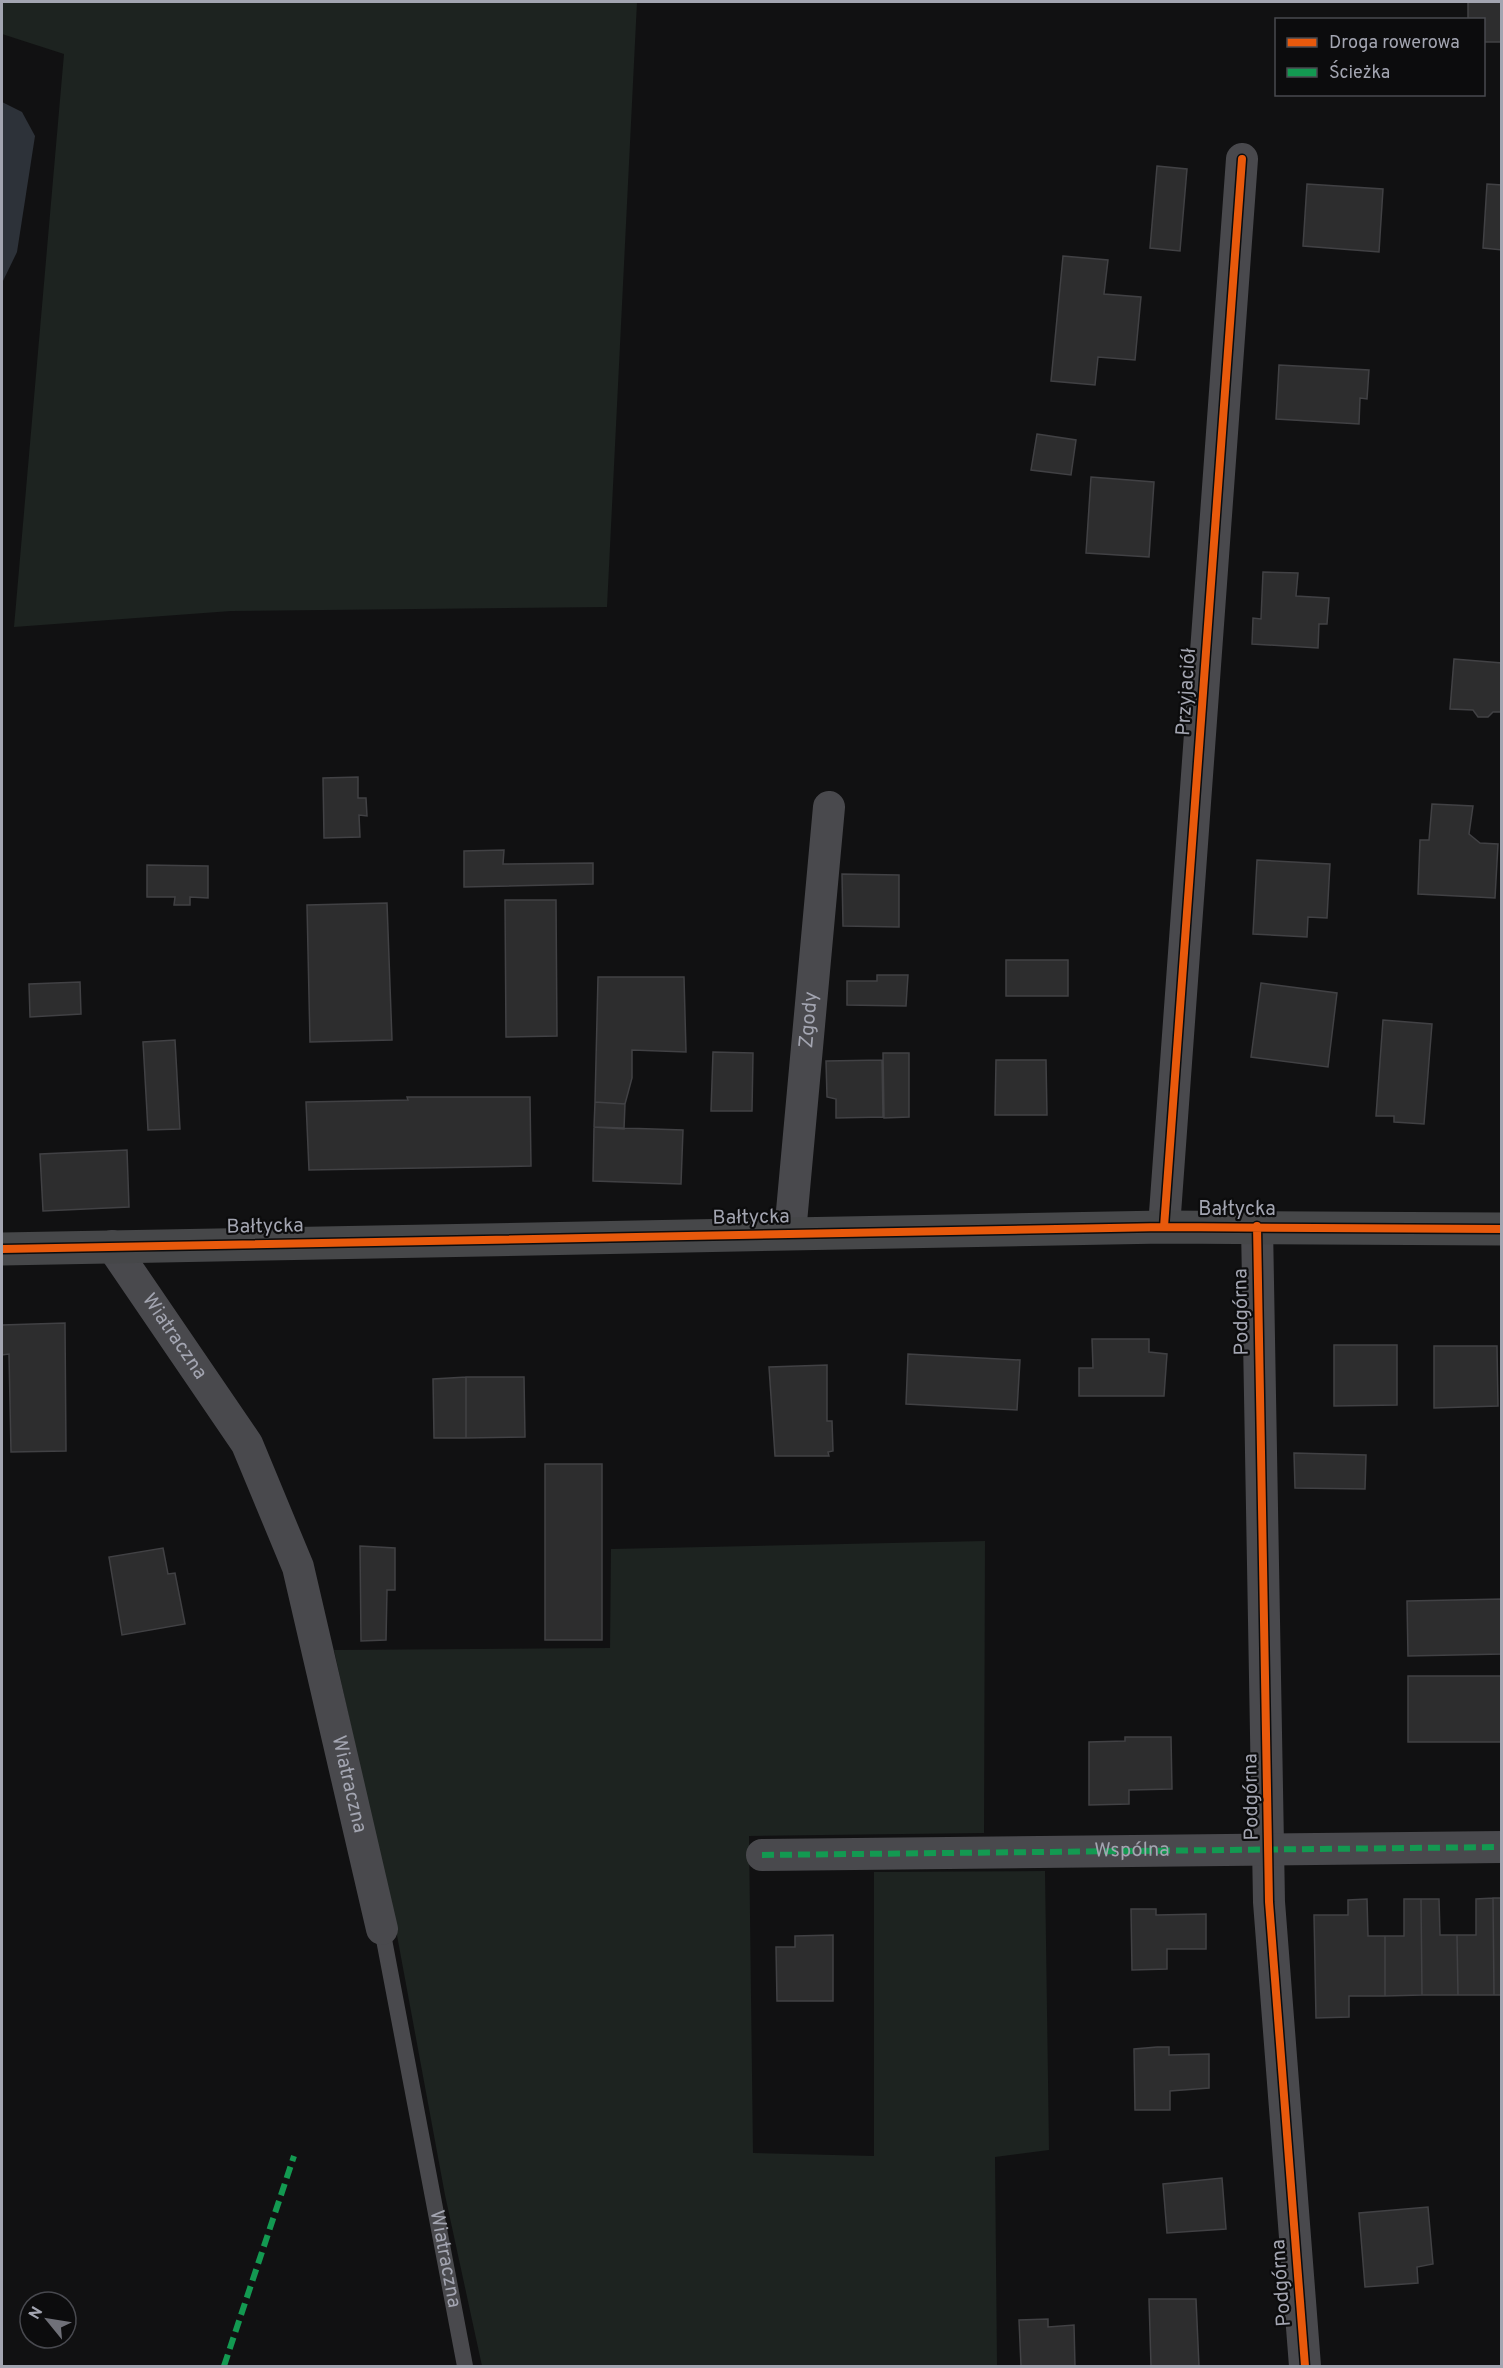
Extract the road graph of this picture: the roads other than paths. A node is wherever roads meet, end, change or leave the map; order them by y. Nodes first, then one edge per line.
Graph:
1 (1242, 159) dead end
2 (829, 807) dead end
3 (1257, 1226) junction
4 (1164, 1227) junction
5 (1502, 1229) edge
6 (790, 1233) junction
7 (112, 1246) junction
8 (2, 1249) edge
9 (1502, 1847) edge
10 (1269, 1849) junction
11 (762, 1856) dead end
12 (382, 1929) joint
13 (465, 2367) edge
14 (1305, 2367) edge

1 - 4 street, Przyjaciół
2 - 6 street, Zgody
3 - 4 street, Bałtycka
3 - 5 street, Bałtycka
3 - 10 street, Podgórna
4 - 6 street, Bałtycka
6 - 7 street, Bałtycka
7 - 8 street, Bałtycka
7 - 12 street, Wiatraczna
9 - 10 street, Wspólna
10 - 11 street, Wspólna
10 - 14 street, Podgórna
12 - 13 lane, Wiatraczna

